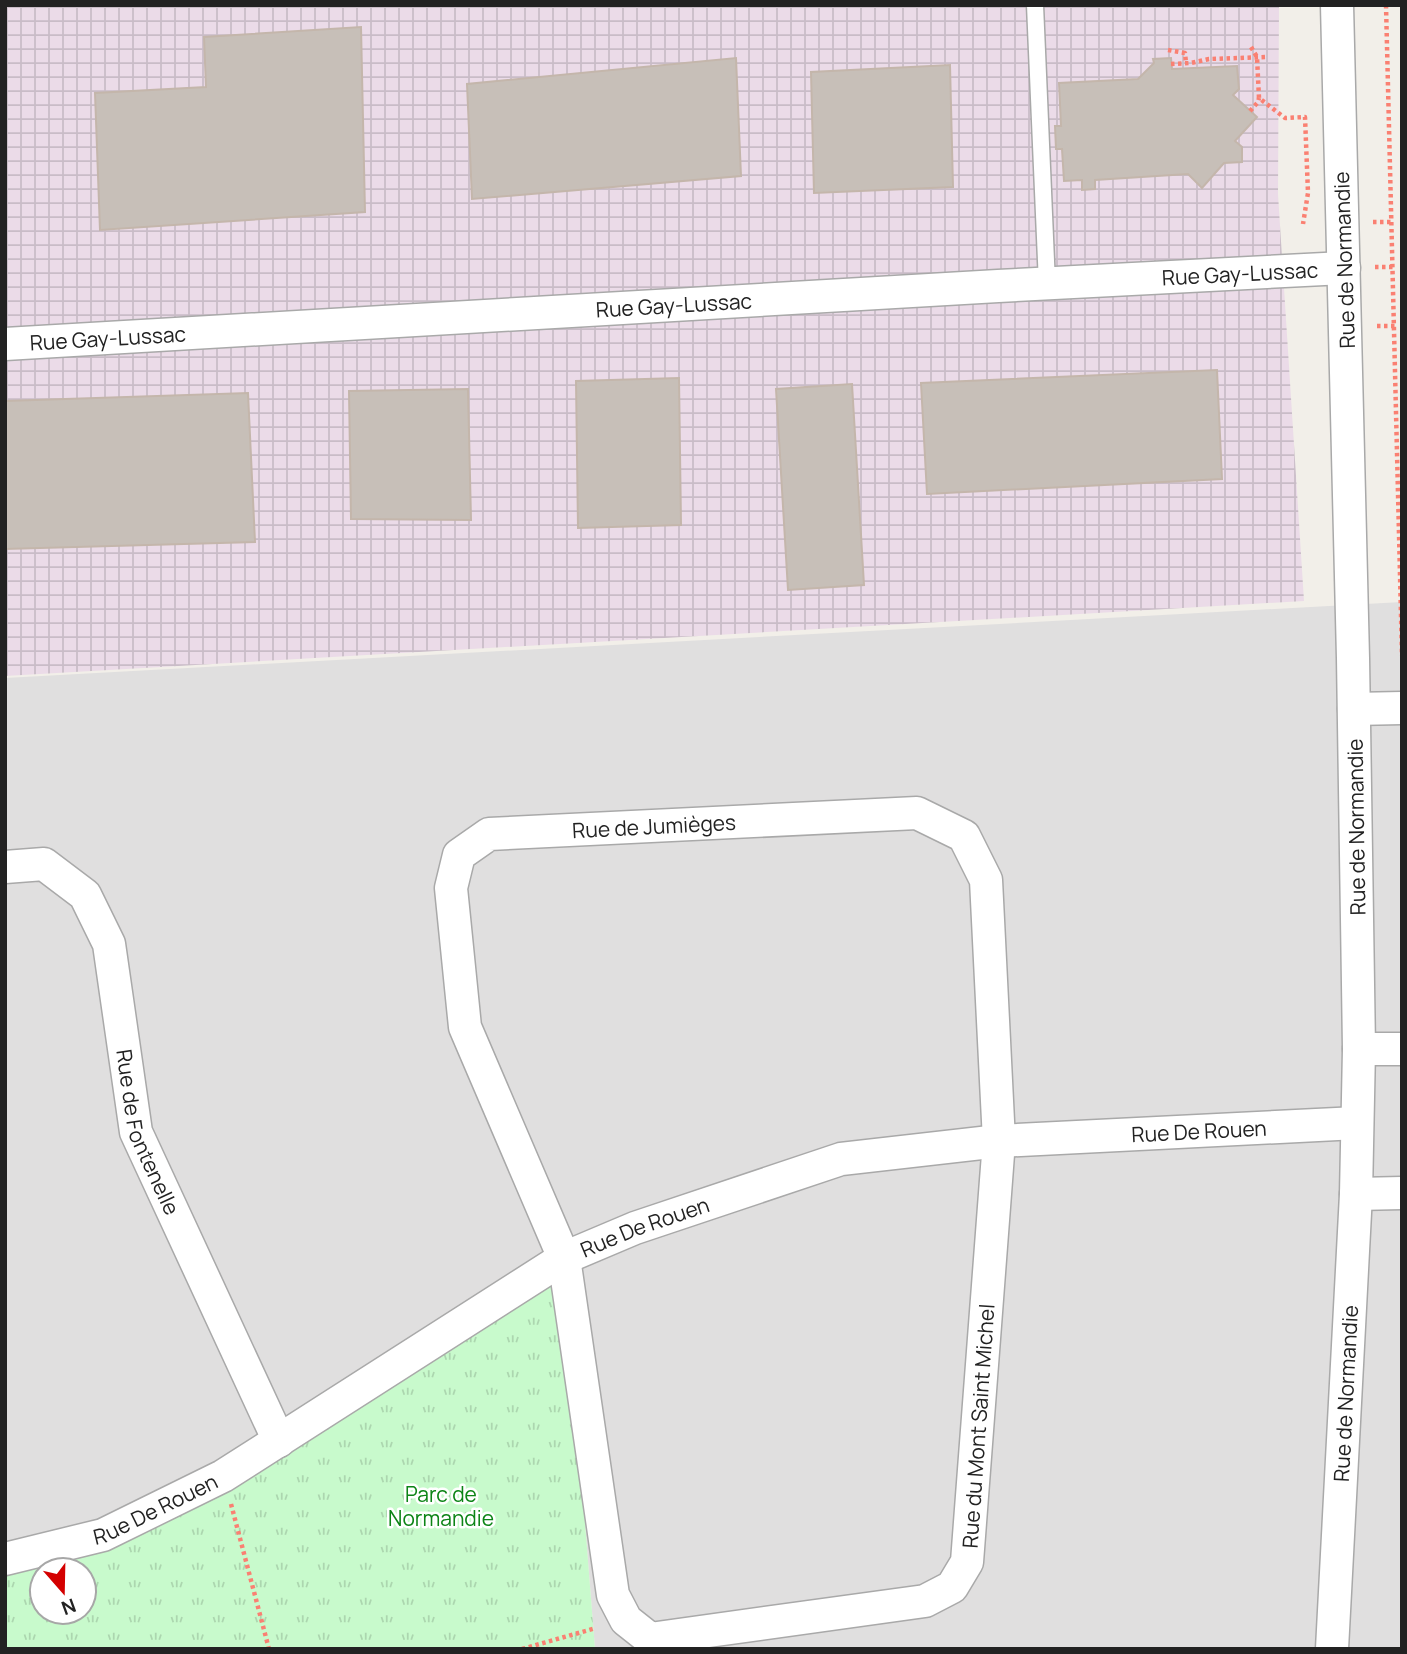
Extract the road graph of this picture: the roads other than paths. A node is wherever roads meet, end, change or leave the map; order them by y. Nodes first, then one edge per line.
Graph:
1 (1035, 5) edge
2 (1336, 5) edge
3 (1344, 268) junction
4 (1048, 284) junction
5 (5, 344) edge
6 (1402, 708) edge
7 (1354, 709) junction
8 (5, 867) edge
9 (1359, 1049) junction
10 (1402, 1049) edge
11 (1357, 1123) junction
12 (999, 1141) junction
13 (1402, 1193) edge
14 (1356, 1195) junction
15 (564, 1258) junction
16 (279, 1441) junction
17 (5, 1559) edge
18 (1332, 1649) edge

1 - 4 lane
2 - 3 street, Rue de Normandie
3 - 4 street, Rue Gay-Lussac
3 - 7 street, Rue de Normandie
4 - 5 street, Rue Gay-Lussac
6 - 7 street
7 - 9 street, Rue de Normandie
8 - 16 street, Rue de Fontenelle
9 - 10 street
9 - 11 street, Rue de Normandie
11 - 12 street, Rue De Rouen
11 - 14 street, Rue de Normandie
12 - 15 street, Rue De Rouen
12 - 15 street, Rue du Mont Saint Michel
12 - 15 street, Rue de Jumièges
13 - 14 street
14 - 18 street, Rue de Normandie
15 - 16 street, Rue De Rouen
16 - 17 street, Rue De Rouen

